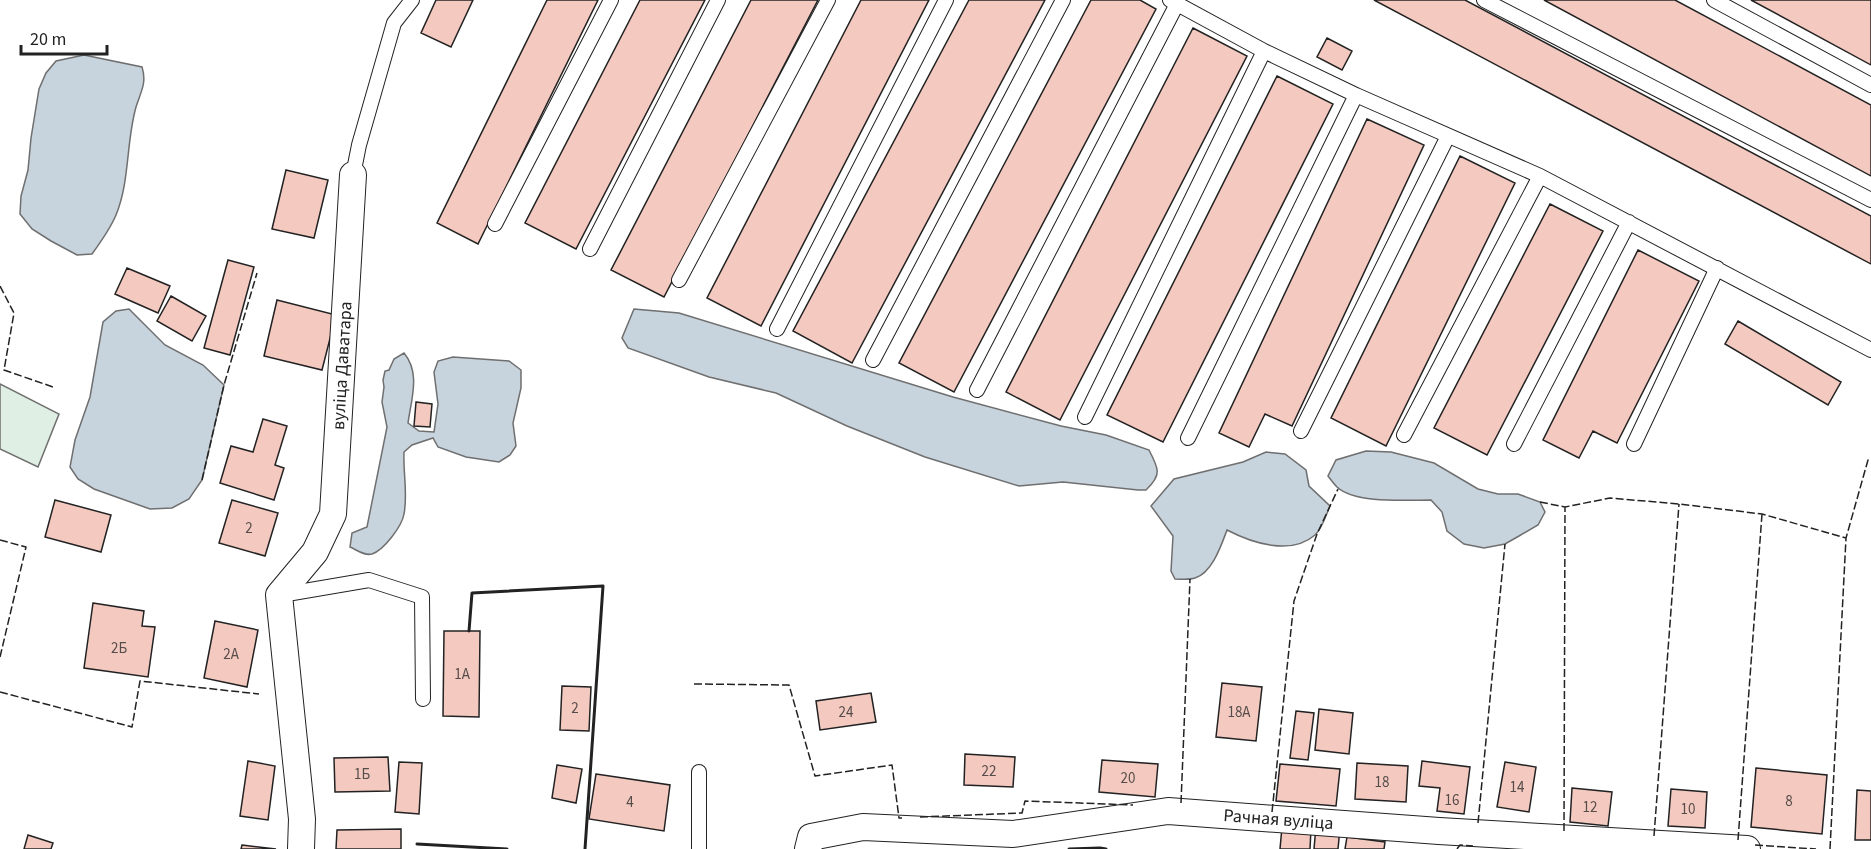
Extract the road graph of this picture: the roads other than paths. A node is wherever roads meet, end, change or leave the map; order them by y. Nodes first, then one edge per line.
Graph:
1 (412, 0) edge
2 (611, 0) edge
3 (718, 0) edge
4 (828, 0) edge
5 (946, 0) edge
6 (1063, 0) edge
7 (1484, 0) edge
8 (1714, 0) edge
9 (1173, 2) edge
10 (1264, 51) junction
11 (1871, 85) edge
12 (1356, 95) junction
13 (1448, 136) junction
14 (353, 175) joint
15 (1540, 176) junction
16 (1871, 200) edge
17 (1629, 222) junction
18 (495, 224) dead end
19 (590, 249) dead end
20 (1717, 268) junction
21 (679, 280) dead end
22 (777, 329) dead end
23 (1871, 350) edge
24 (873, 360) dead end
25 (976, 390) dead end
26 (1085, 417) dead end
27 (1301, 431) dead end
28 (1404, 435) dead end
29 (1188, 438) dead end
30 (1514, 444) dead end
31 (1634, 444) dead end
32 (279, 595) junction
33 (423, 699) dead end
34 (699, 772) dead end
35 (1438, 840) edge
36 (809, 843) edge
37 (301, 849) edge
38 (699, 849) edge
39 (1745, 849) edge

1 - 14 lane
2 - 18 lane
3 - 19 lane
4 - 21 lane
5 - 22 lane
6 - 24 lane
7 - 16 lane
8 - 11 lane
9 - 10 lane
9 - 25 lane
10 - 12 lane
10 - 26 lane
12 - 13 lane
12 - 29 lane
13 - 15 lane
13 - 27 lane
14 - 32 street, вуліца Даватара
15 - 17 lane
15 - 28 lane
17 - 20 lane
17 - 30 lane
20 - 23 lane
20 - 31 lane
32 - 33 lane
32 - 37 street
34 - 38 lane
35 - 36 street, Рачная вуліца
35 - 39 street, Рачная вуліца

